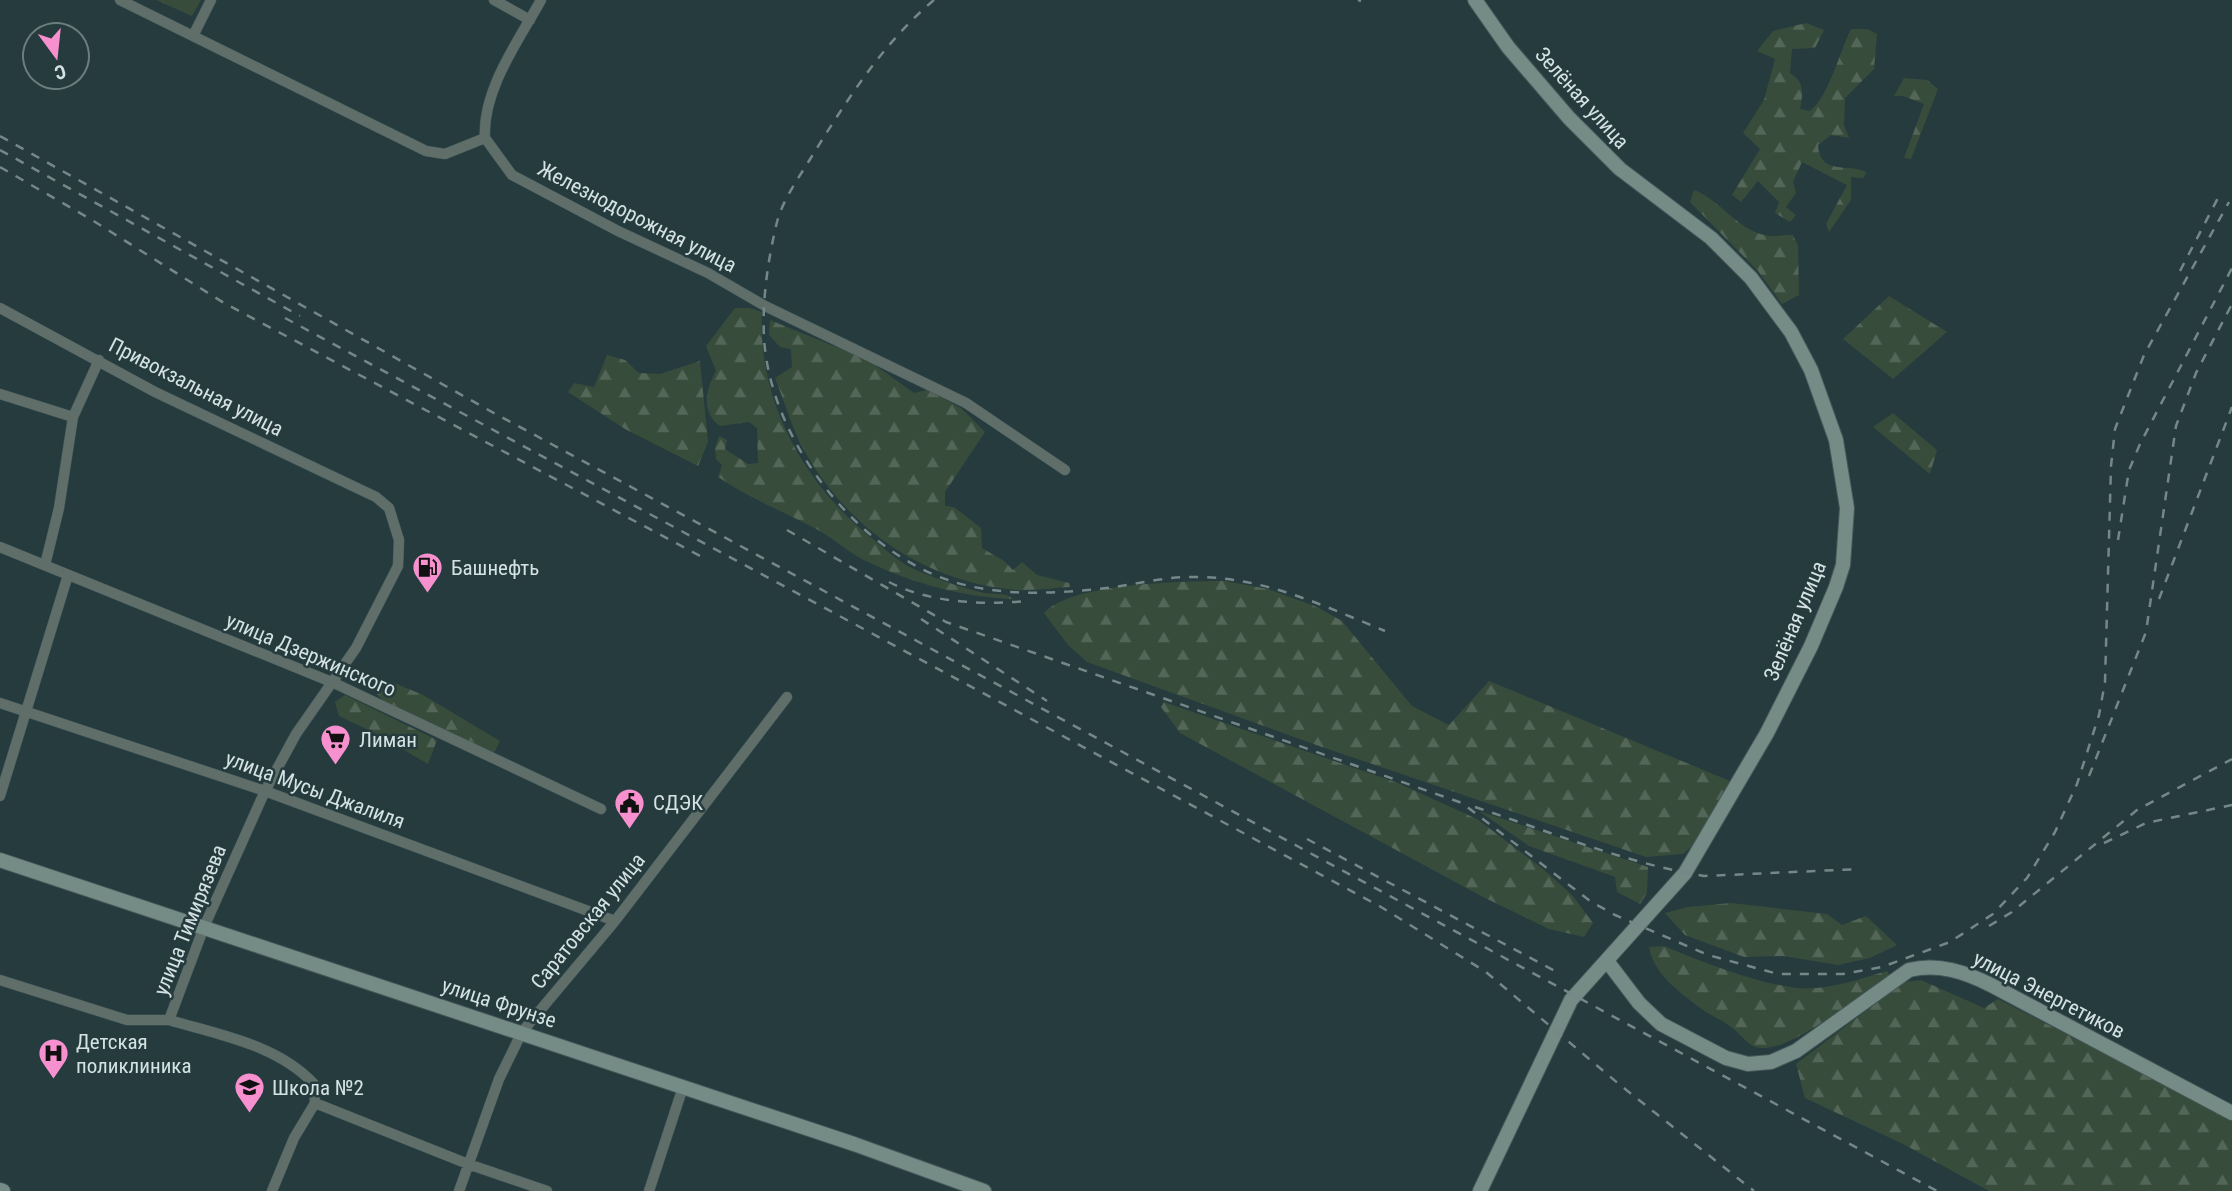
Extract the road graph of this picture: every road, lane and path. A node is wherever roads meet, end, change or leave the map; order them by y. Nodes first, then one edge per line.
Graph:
1 (120, 0) edge
2 (211, 0) edge
3 (494, 0) edge
4 (541, 0) edge
5 (1475, 0) edge
6 (530, 20) junction
7 (193, 36) junction
8 (485, 138) junction
9 (0, 308) edge
10 (99, 360) junction
11 (0, 394) edge
12 (73, 417) junction
13 (1065, 470) dead end
14 (376, 497) joint
15 (0, 547) edge
16 (45, 565) junction
17 (68, 575) junction
18 (334, 683) junction
19 (787, 697) dead end
20 (0, 704) edge
21 (26, 712) junction
22 (265, 791) junction
23 (0, 796) edge
24 (601, 809) dead end
25 (0, 860) edge
26 (615, 921) junction
27 (204, 928) junction
28 (1607, 961) junction
29 (0, 980) edge
30 (169, 1020) junction
31 (522, 1032) junction
32 (683, 1087) junction
33 (315, 1103) junction
34 (2232, 1113) edge
35 (468, 1164) junction
36 (272, 1191) edge
37 (459, 1191) edge
38 (547, 1191) edge
39 (649, 1191) edge
40 (984, 1191) edge
41 (1480, 1191) edge

1 - 7 street
2 - 7 street
3 - 6 street
4 - 6 street
5 - 28 street, Зелёная улица
6 - 8 street
7 - 8 street
8 - 13 street, Железнодорожная улица
9 - 10 street, Привокзальная улица
10 - 12 street
10 - 14 street, Привокзальная улица
11 - 12 street
12 - 16 street
14 - 18 street, улица Тимирязева
15 - 16 street, улица Дзержинского
16 - 17 street, улица Дзержинского
17 - 18 street, улица Дзержинского
17 - 21 street
18 - 22 street, улица Тимирязева
18 - 24 street, улица Дзержинского
19 - 26 street, Саратовская улица
20 - 21 street, улица Мусы Джалиля
21 - 22 street, улица Мусы Джалиля
21 - 23 street
22 - 26 street, улица Мусы Джалиля
22 - 27 street, улица Тимирязева
25 - 27 street, улица Фрунзе
26 - 31 street, Саратовская улица
27 - 30 street, улица Тимирязева
27 - 31 street, улица Фрунзе
28 - 34 street, улица Энергетиков
28 - 41 street, Зелёная улица
29 - 30 street, улица Тимирязева
30 - 33 street
31 - 32 street, улица Фрунзе
31 - 35 street, Саратовская улица
32 - 39 street
32 - 40 street, улица Фрунзе
33 - 35 street
33 - 36 street
35 - 37 street, Саратовская улица
35 - 38 street

